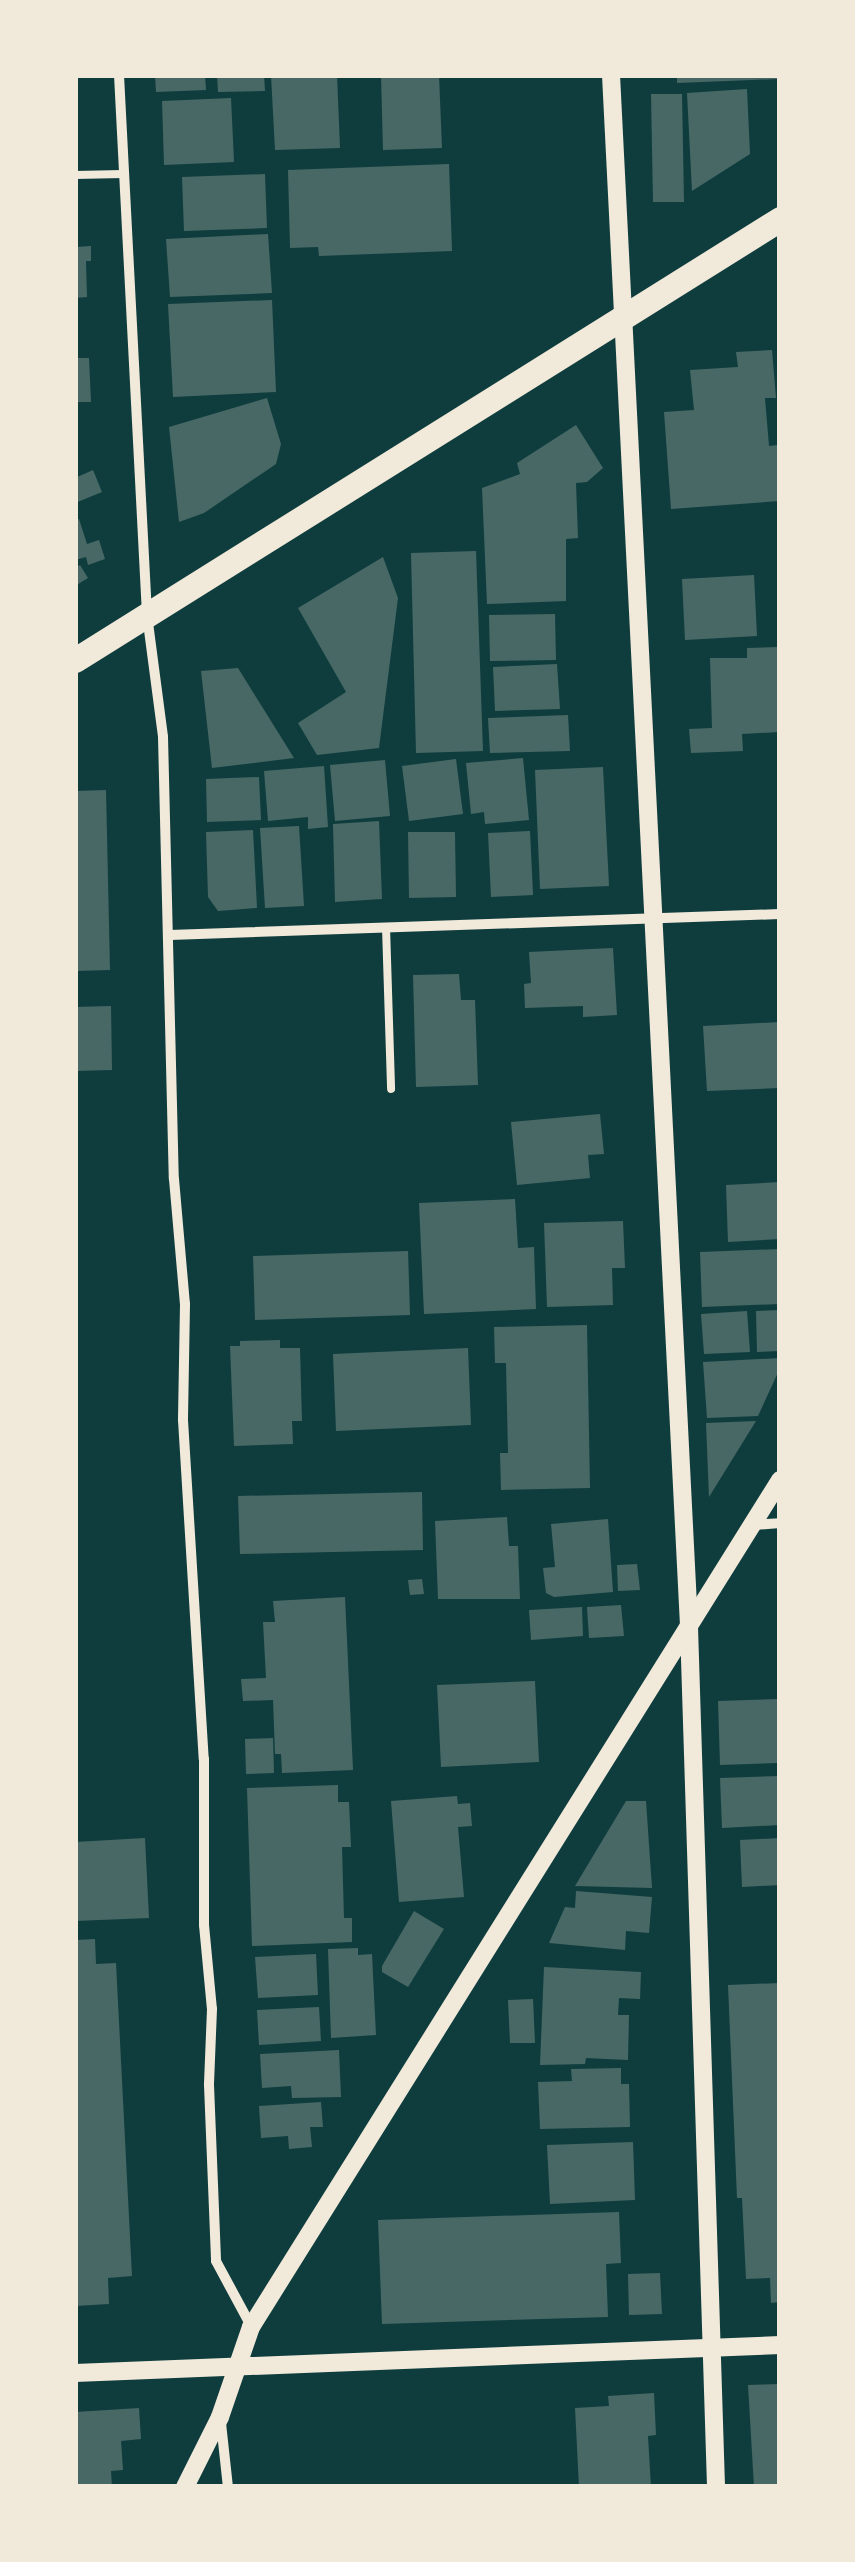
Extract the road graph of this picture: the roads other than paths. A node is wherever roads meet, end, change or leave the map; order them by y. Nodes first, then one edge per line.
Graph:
1 (119, 75) edge
2 (611, 75) edge
3 (123, 174) junction
4 (75, 176) edge
5 (780, 220) edge
6 (623, 321) junction
7 (146, 615) junction
8 (75, 660) edge
9 (780, 914) edge
10 (653, 917) junction
11 (386, 927) junction
12 (170, 935) junction
13 (391, 1089) dead end
14 (780, 1480) edge
15 (780, 1523) edge
16 (752, 1524) junction
17 (689, 1627) junction
18 (251, 2327) junction
19 (780, 2344) edge
20 (711, 2347) junction
21 (237, 2366) junction
22 (75, 2372) edge
23 (220, 2417) junction
24 (185, 2487) edge
25 (228, 2487) edge
26 (716, 2487) edge

1 - 3 street
2 - 6 street
3 - 4 lane
3 - 7 street
5 - 6 main road
6 - 7 main road
6 - 10 street
7 - 8 main road
7 - 12 street
9 - 10 street
10 - 11 street
10 - 17 street
11 - 12 street
11 - 13 lane
12 - 18 street
14 - 16 street
15 - 16 street
16 - 17 street
17 - 18 street
17 - 20 street
18 - 21 street
19 - 20 street
20 - 21 street
20 - 26 street
21 - 22 street
21 - 23 street
23 - 24 street
23 - 25 street

